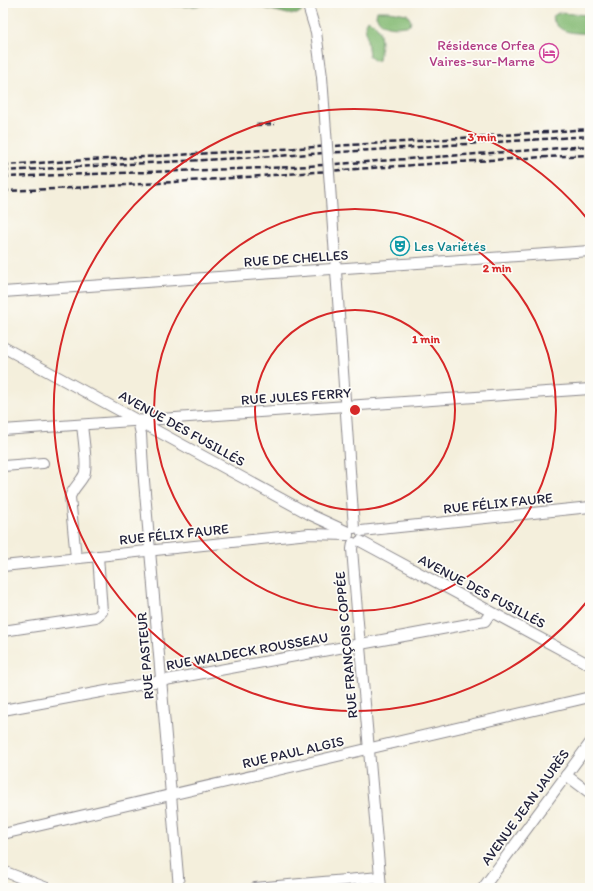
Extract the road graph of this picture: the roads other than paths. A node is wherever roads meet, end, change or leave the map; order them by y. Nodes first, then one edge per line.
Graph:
1 (307, 3) edge
2 (590, 251) edge
3 (335, 269) junction
4 (3, 292) edge
5 (3, 347) edge
6 (590, 389) edge
7 (345, 406) junction
8 (138, 421) junction
9 (82, 424) junction
10 (3, 430) edge
11 (43, 463) dead end
12 (3, 466) edge
13 (590, 508) edge
14 (354, 535) junction
15 (150, 551) junction
16 (98, 556) junction
17 (76, 558) junction
18 (3, 566) edge
19 (491, 612) junction
20 (3, 631) edge
21 (360, 644) junction
22 (590, 665) edge
23 (161, 681) junction
24 (590, 697) edge
25 (3, 710) edge
26 (590, 743) edge
27 (369, 749) junction
28 (566, 775) junction
29 (590, 793) edge
30 (171, 795) junction
31 (3, 834) edge
32 (3, 871) edge
33 (380, 877) junction
34 (47, 888) edge
35 (179, 888) edge
36 (255, 888) edge
37 (382, 888) edge
38 (483, 888) edge

1 - 3 street, RUE FRANÇOIS COPPÉE, bridge
2 - 3 street, RUE DE CHELLES
3 - 4 street, RUE DE CHELLES
3 - 7 street, RUE FRANÇOIS COPPÉE
5 - 8 street, AVENUE DES FUSILLÉS
6 - 7 street, RUE JULES FERRY
7 - 8 street, RUE JULES FERRY
7 - 14 street, RUE FRANÇOIS COPPÉE
8 - 9 street, RUE JULES FERRY
8 - 14 street, AVENUE DES FUSILLÉS
8 - 15 street, RUE PASTEUR
9 - 10 street, RUE JULES FERRY
9 - 17 street
11 - 12 street
13 - 14 street, RUE FÉLIX FAURE
14 - 15 street, RUE FÉLIX FAURE
14 - 19 street, AVENUE DES FUSILLÉS
14 - 21 street, RUE FRANÇOIS COPPÉE
15 - 16 street, RUE FÉLIX FAURE
15 - 23 street, RUE PASTEUR
16 - 17 street, RUE FÉLIX FAURE
16 - 20 street
17 - 18 street, RUE FÉLIX FAURE
19 - 21 street, RUE WALDECK ROUSSEAU
19 - 22 street, AVENUE DES FUSILLÉS
21 - 23 street, RUE WALDECK ROUSSEAU
21 - 27 street, RUE FRANÇOIS COPPÉE
23 - 25 street, RUE WALDECK ROUSSEAU
23 - 30 street, RUE PASTEUR
24 - 27 street, RUE PAUL ALGIS
26 - 28 street, AVENUE JEAN JAURÈS
27 - 30 street, RUE PAUL ALGIS
27 - 33 street, RUE FRANÇOIS COPPÉE
28 - 29 street
28 - 38 street, AVENUE JEAN JAURÈS
30 - 31 street, RUE PAUL ALGIS
30 - 35 street, RUE PASTEUR
32 - 34 street
33 - 36 street
33 - 37 street, RUE FRANÇOIS COPPÉE

